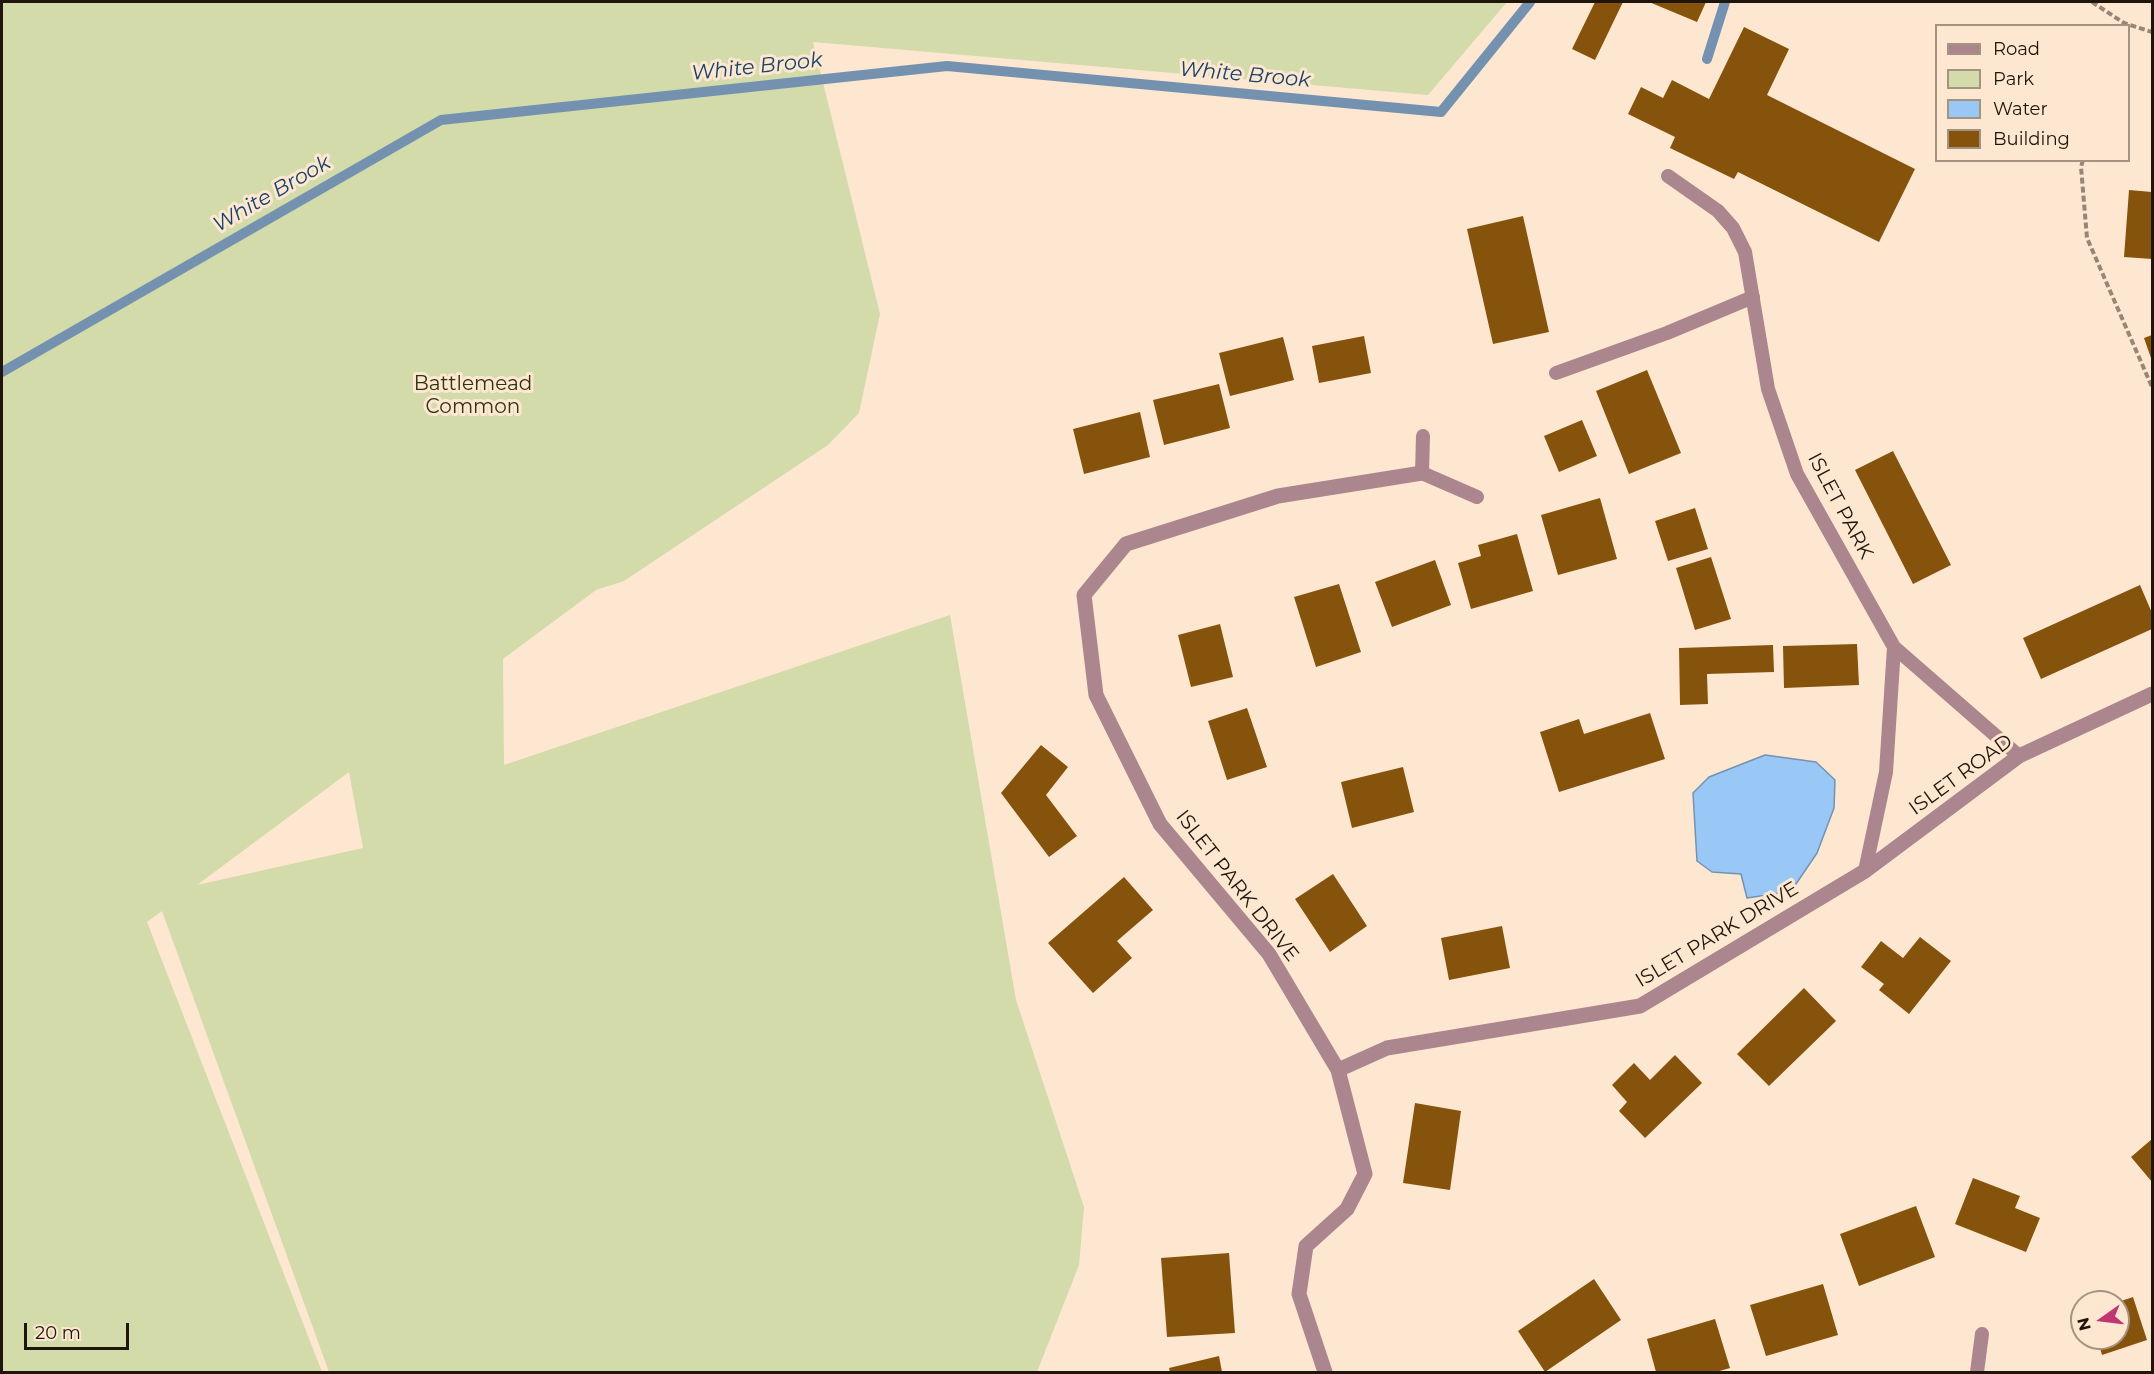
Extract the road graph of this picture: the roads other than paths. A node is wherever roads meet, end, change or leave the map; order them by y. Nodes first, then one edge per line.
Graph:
1 (1668, 176) dead end
2 (1753, 297) junction
3 (1556, 373) dead end
4 (1423, 436) dead end
5 (1422, 473) junction
6 (1477, 496) dead end
7 (1894, 647) junction
8 (2152, 694) edge
9 (2019, 756) junction
10 (1865, 871) junction
11 (1338, 1070) junction
12 (1982, 1334) dead end
13 (1325, 1372) edge
14 (1977, 1372) edge

1 - 2 lane, ISLET PARK
2 - 3 lane
2 - 7 lane, ISLET PARK
4 - 5 lane
5 - 6 lane
5 - 11 street, ISLET PARK DRIVE
7 - 9 lane, ISLET PARK
7 - 10 lane
8 - 9 street, ISLET ROAD
9 - 10 street, ISLET ROAD
10 - 11 street, ISLET PARK DRIVE
11 - 13 street, ISLET PARK DRIVE
12 - 14 lane

